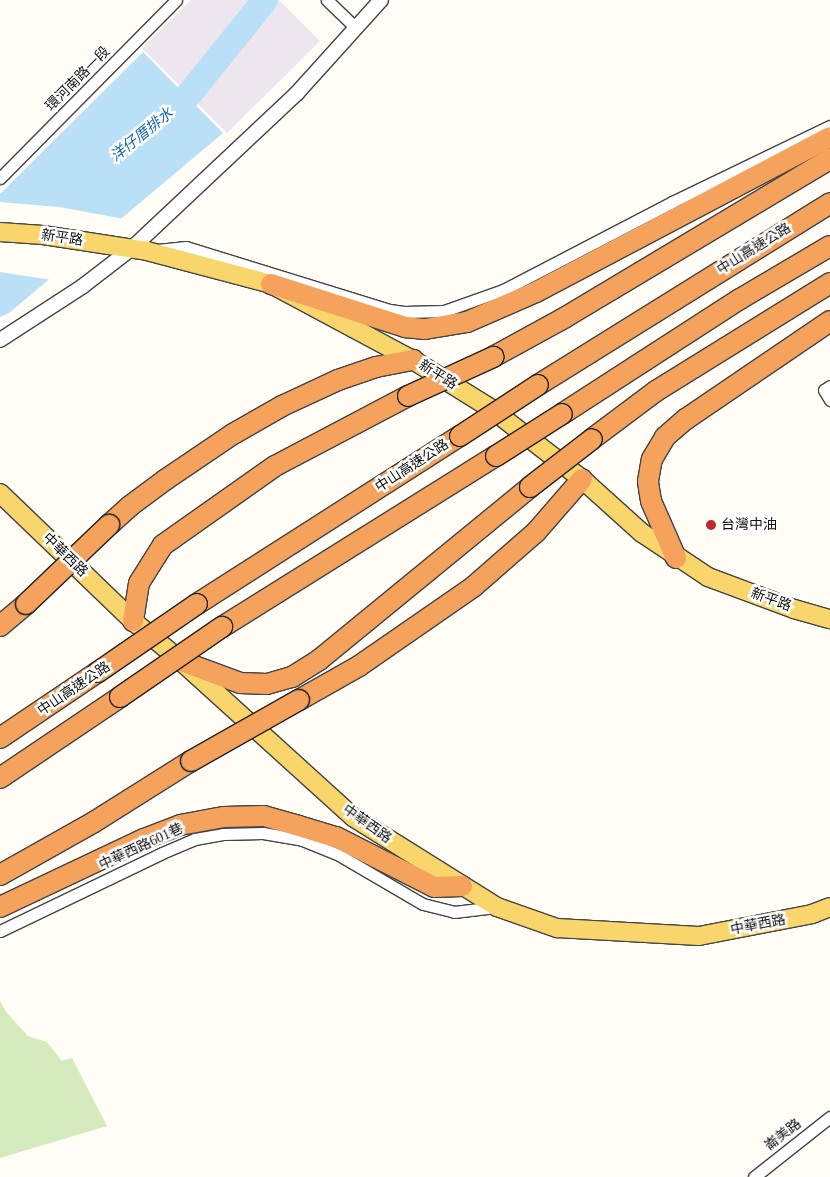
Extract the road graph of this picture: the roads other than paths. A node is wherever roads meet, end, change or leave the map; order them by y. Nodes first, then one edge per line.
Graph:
1 (176, 0) edge
2 (327, 0) edge
3 (381, 0) edge
4 (356, 28) junction
5 (830, 126) edge
6 (830, 137) edge
7 (830, 158) edge
8 (0, 178) edge
9 (830, 203) edge
10 (0, 232) edge
11 (830, 246) edge
12 (139, 250) junction
13 (830, 283) edge
14 (271, 284) junction
15 (830, 321) edge
16 (0, 340) edge
17 (413, 360) junction
18 (830, 386) edge
19 (830, 400) edge
20 (582, 479) junction
21 (0, 494) edge
22 (676, 558) junction
23 (830, 619) edge
24 (133, 621) junction
25 (0, 626) edge
26 (181, 661) junction
27 (0, 738) edge
28 (0, 778) edge
29 (0, 875) edge
30 (462, 886) junction
31 (0, 907) edge
32 (497, 907) junction
33 (830, 907) edge
34 (0, 931) edge
35 (830, 1117) edge
36 (754, 1177) edge

1 - 8 street, 環河南路一段
2 - 4 street
3 - 4 street
4 - 12 street
5 - 12 street
6 - 14 highway
7 - 24 highway, bridge
9 - 27 highway, 中山高速公路, bridge
10 - 12 main road, 新平路
11 - 28 highway, bridge
12 - 14 main road, 新平路
12 - 16 street
13 - 26 highway, bridge
14 - 17 main road, 新平路
15 - 22 highway
17 - 20 main road, 新平路
17 - 25 highway, bridge
18 - 19 street
20 - 22 main road, 新平路
20 - 29 highway, bridge
21 - 24 main road, 中華西路
22 - 23 main road, 新平路
24 - 26 main road, 中華西路
26 - 30 main road, 中華西路
30 - 31 highway
30 - 32 main road, 中華西路
32 - 33 main road, 中華西路
32 - 34 street, 中華西路601巷
35 - 36 street, 崙美路

